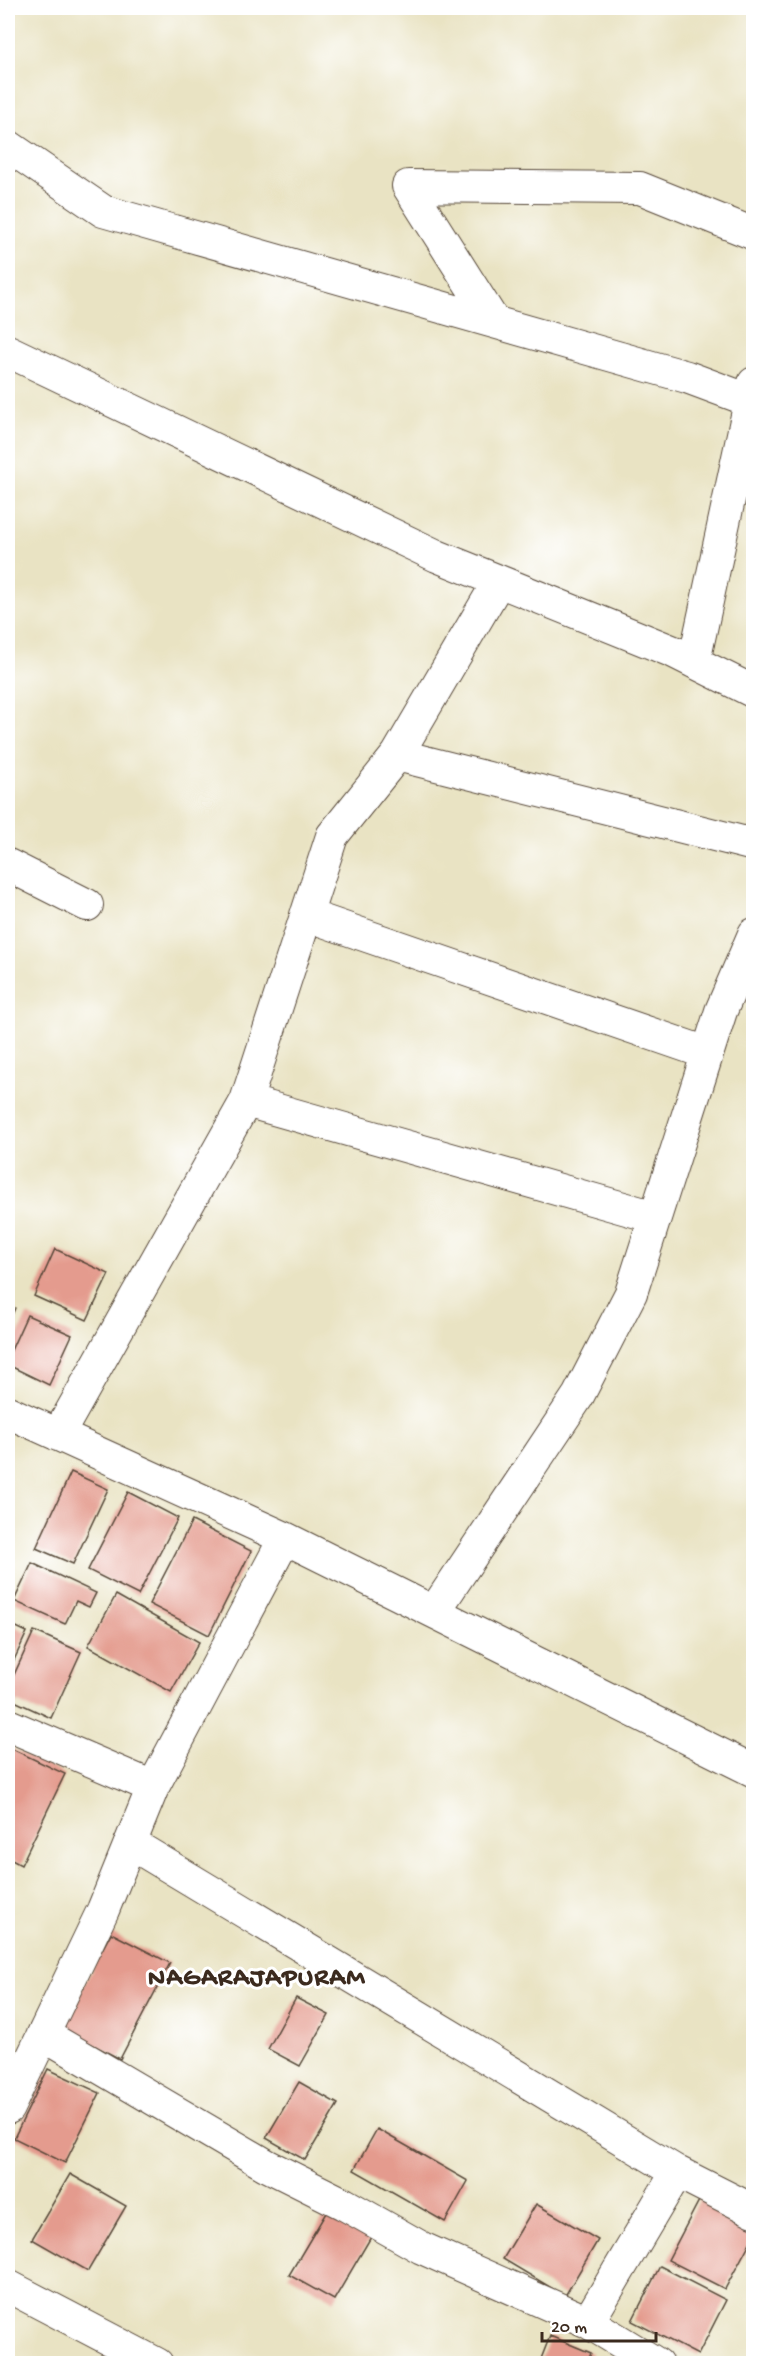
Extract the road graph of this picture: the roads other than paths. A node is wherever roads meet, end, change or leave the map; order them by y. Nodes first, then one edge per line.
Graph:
1 (8, 146) edge
2 (753, 234) edge
3 (494, 322) junction
4 (8, 351) edge
5 (752, 395) edge
6 (499, 581) junction
7 (694, 662) junction
8 (753, 692) edge
9 (397, 754) junction
10 (753, 845) edge
11 (8, 865) edge
12 (87, 905) dead end
13 (306, 915) junction
14 (753, 934) edge
15 (707, 1053) junction
16 (246, 1101) junction
17 (655, 1217) junction
18 (8, 1412) edge
19 (58, 1435) junction
20 (285, 1539) junction
21 (434, 1612) junction
22 (8, 1725) edge
23 (753, 1771) edge
24 (153, 1787) junction
25 (130, 1843) junction
26 (43, 2034) junction
27 (8, 2108) edge
28 (677, 2172) junction
29 (753, 2211) edge
30 (8, 2286) edge
31 (588, 2322) junction
32 (157, 2364) edge
33 (657, 2364) edge

1 - 3 street
2 - 3 street
3 - 5 street
4 - 6 street
5 - 7 street
6 - 7 street
6 - 9 street
7 - 8 street
9 - 10 street
9 - 13 street
11 - 12 street
13 - 15 street
13 - 16 street
14 - 15 street
15 - 17 street
16 - 17 street
16 - 19 street
17 - 21 street
18 - 19 street
19 - 20 street
20 - 21 street
20 - 24 street
21 - 23 street
22 - 24 street
24 - 25 street
25 - 26 street
25 - 28 street
26 - 27 street
26 - 31 street
28 - 29 street
28 - 31 street
30 - 32 street
31 - 33 street

